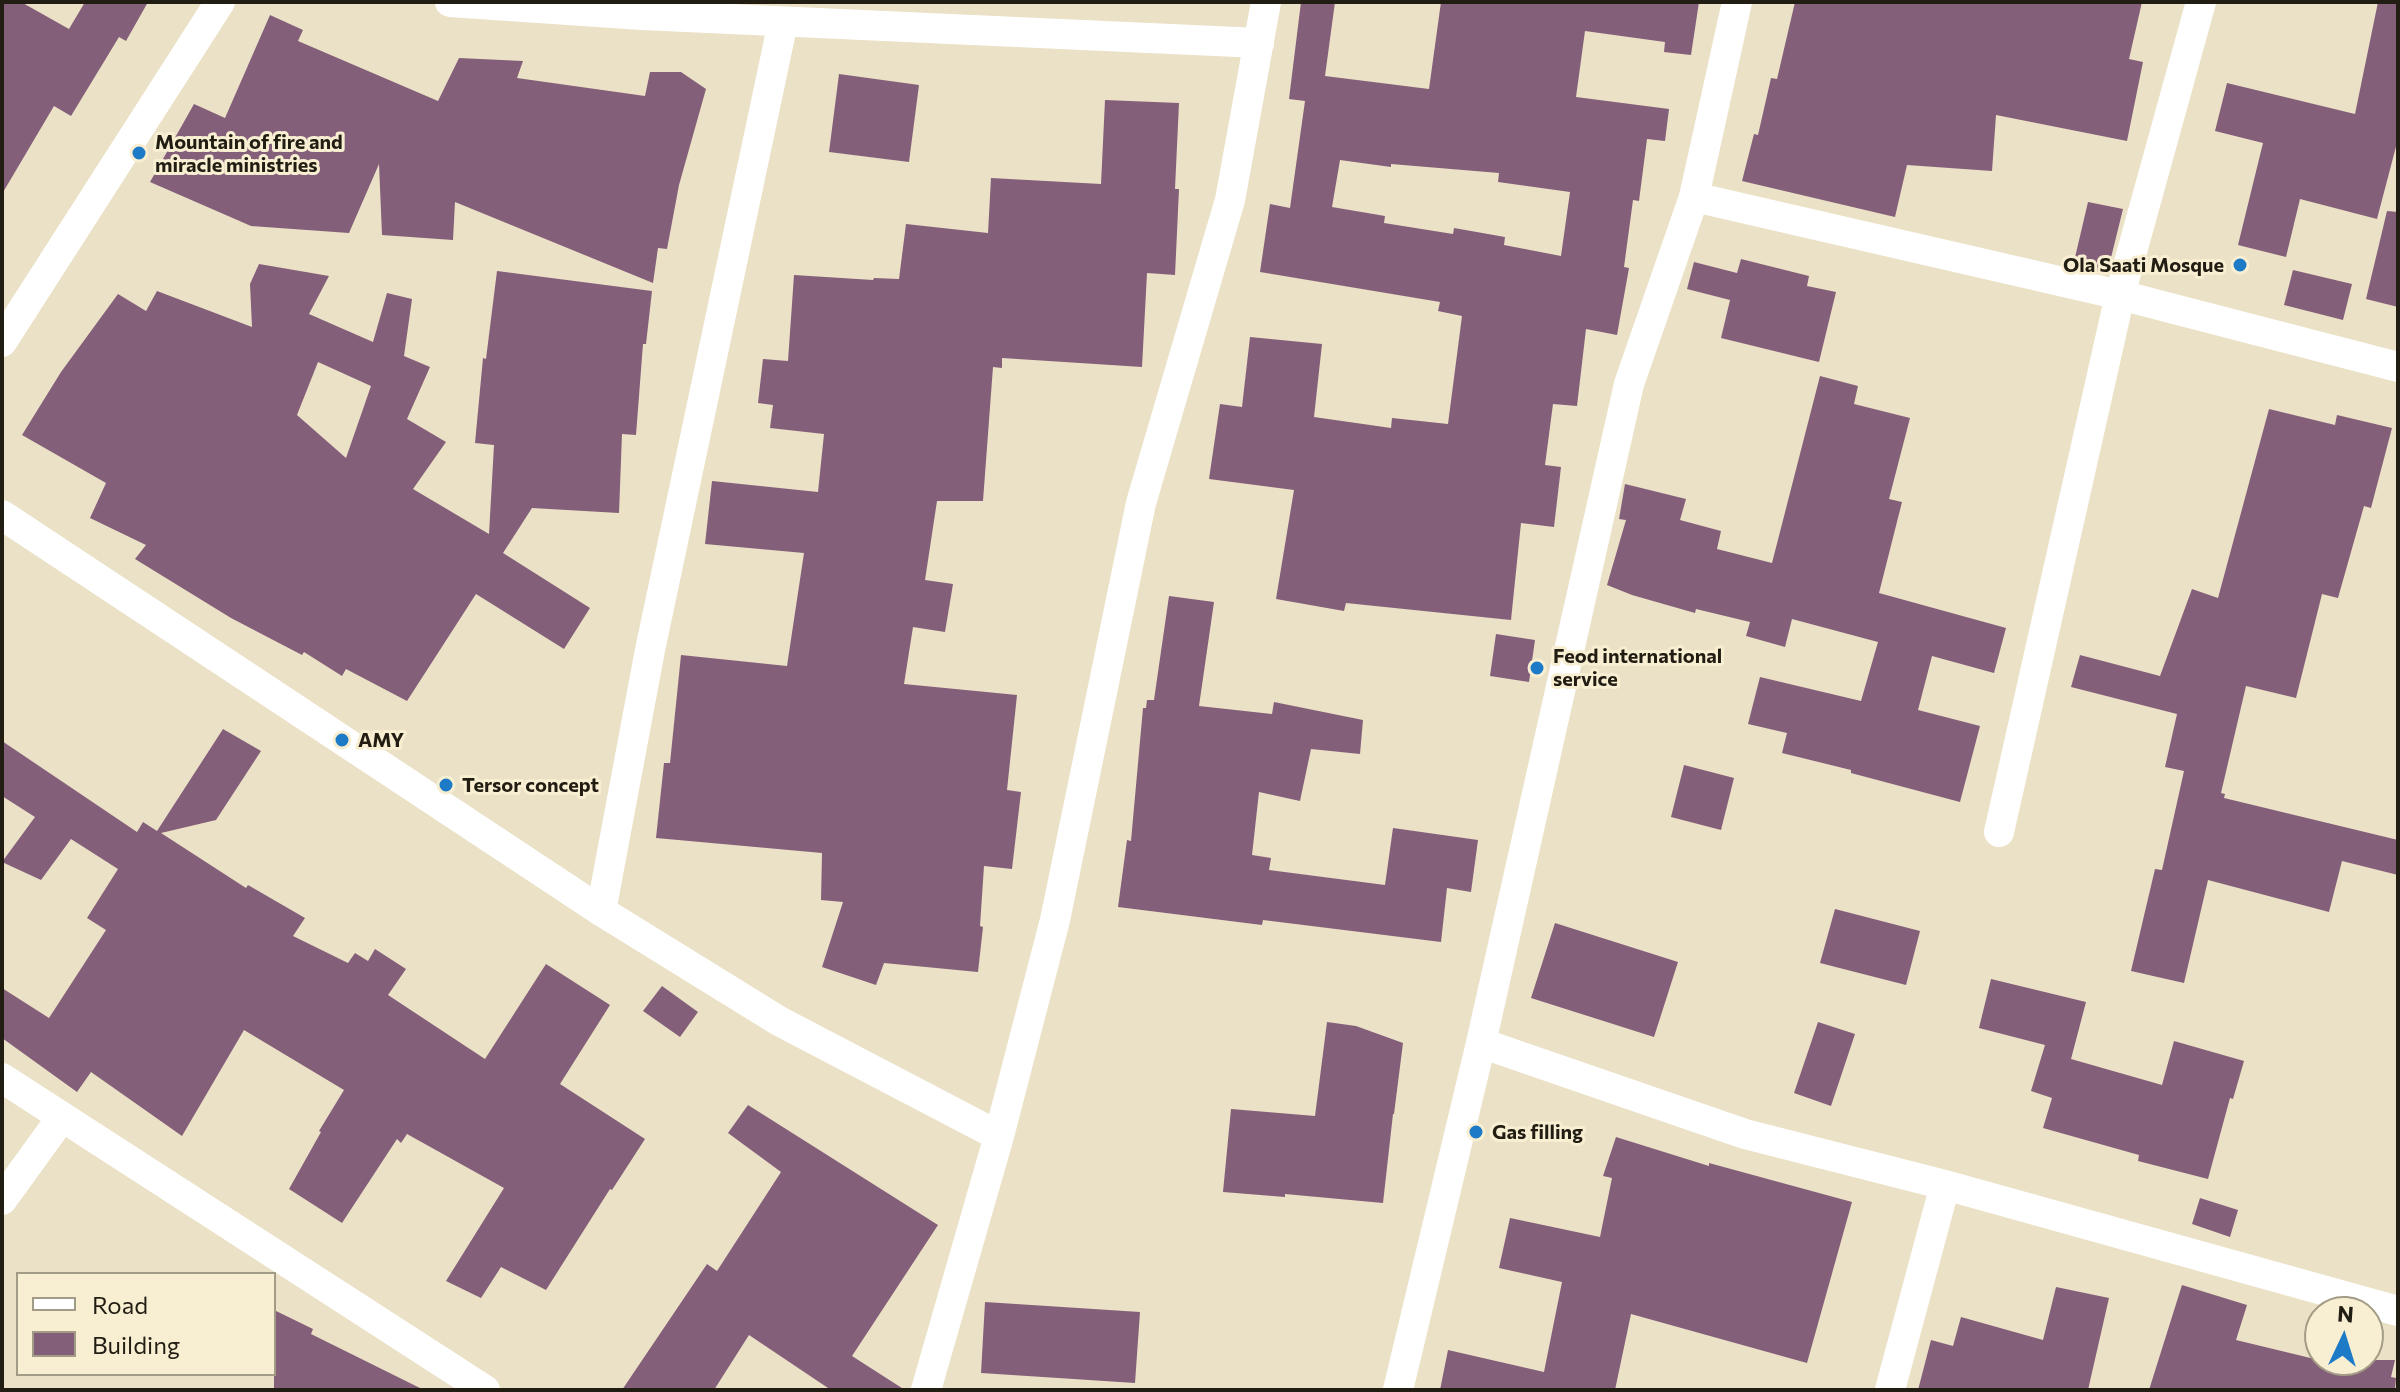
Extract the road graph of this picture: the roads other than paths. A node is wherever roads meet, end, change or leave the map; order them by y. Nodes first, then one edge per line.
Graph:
1 (220, 2) edge
2 (450, 2) edge
3 (1266, 2) edge
4 (1737, 2) edge
5 (2201, 2) edge
6 (783, 22) junction
7 (1259, 43) junction
8 (1694, 197) junction
9 (2120, 295) junction
10 (2, 342) edge
11 (2398, 367) edge
12 (2, 515) edge
13 (1999, 832) dead end
14 (601, 911) junction
15 (1481, 1043) junction
16 (2, 1078) edge
17 (62, 1117) junction
18 (999, 1136) junction
19 (1945, 1185) junction
20 (2, 1200) edge
21 (2398, 1311) edge
22 (477, 1388) edge
23 (926, 1390) edge
24 (1398, 1390) edge
25 (1890, 1390) edge

1 - 10 street
2 - 6 street
3 - 7 street
4 - 8 street
5 - 9 street
6 - 7 street
6 - 14 street
7 - 18 street
8 - 9 street
8 - 15 street
9 - 11 street
9 - 13 street
12 - 14 street
14 - 18 street
15 - 19 street
15 - 24 street
16 - 17 street
17 - 20 street
17 - 22 street
18 - 23 street
19 - 21 street
19 - 25 street

